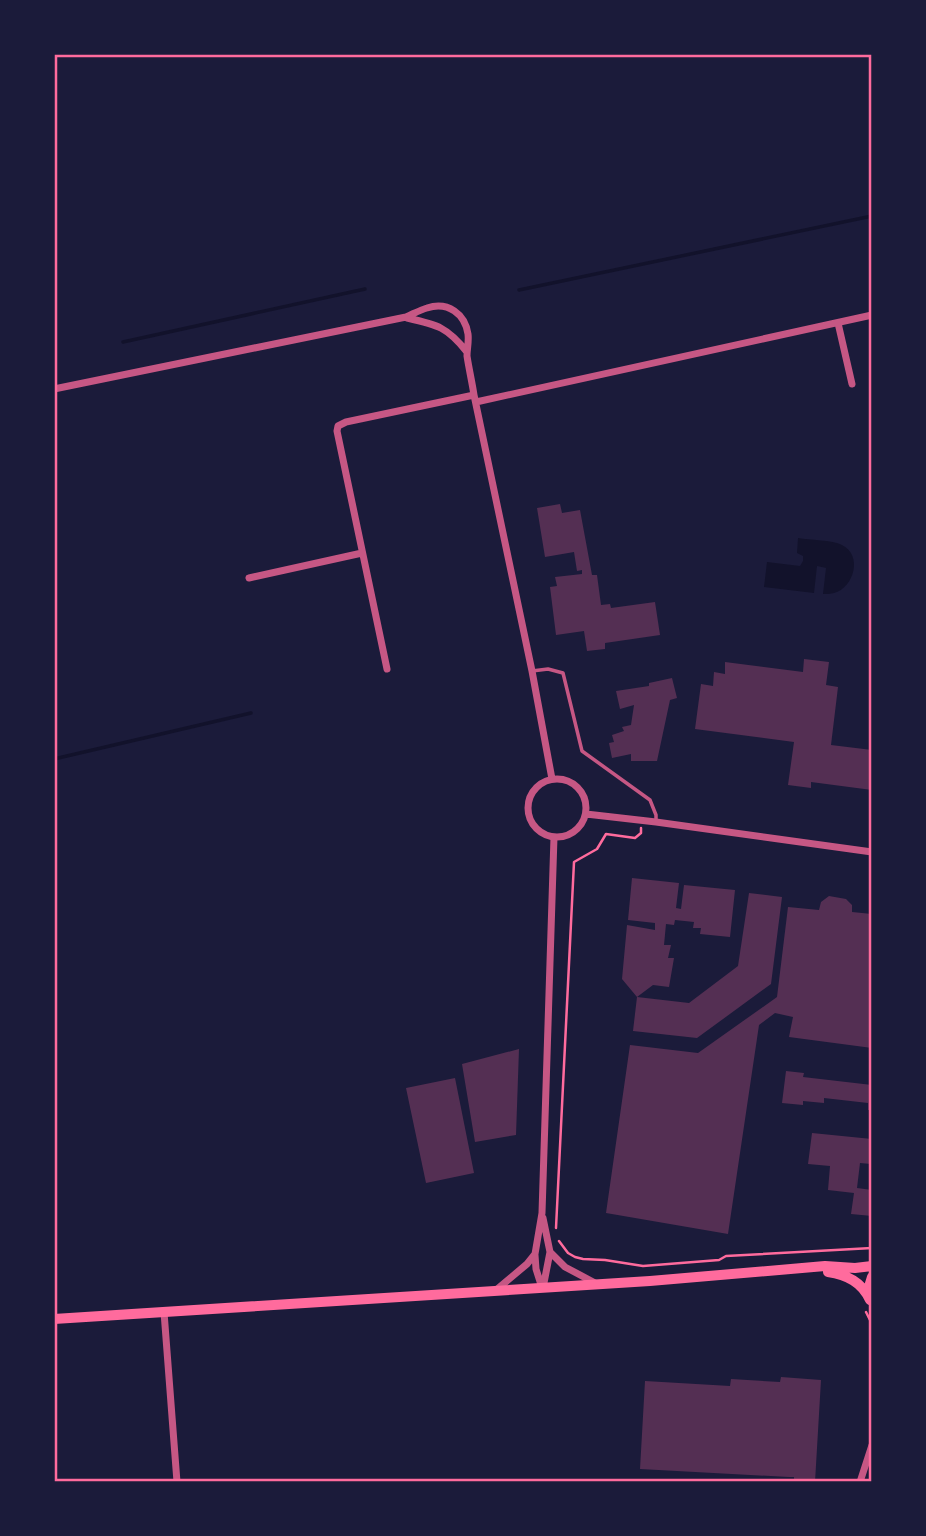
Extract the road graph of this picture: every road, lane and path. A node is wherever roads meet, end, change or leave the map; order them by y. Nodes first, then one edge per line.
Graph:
1 (872, 315) edge
2 (406, 317) junction
3 (838, 323) junction
4 (467, 352) junction
5 (852, 384) dead end
6 (54, 389) edge
7 (475, 399) junction
8 (362, 553) junction
9 (249, 578) dead end
10 (387, 669) dead end
11 (531, 671) junction
12 (552, 779) junction
13 (586, 814) junction
14 (642, 820) junction
15 (656, 822) junction
16 (554, 837) junction
17 (872, 852) edge
18 (542, 1213) junction
19 (556, 1231) dead end
20 (557, 1238) dead end
21 (872, 1248) edge
22 (550, 1252) junction
23 (535, 1254) junction
24 (872, 1266) edge
25 (787, 1270) junction
26 (872, 1277) edge
27 (598, 1284) junction
28 (542, 1288) junction
29 (495, 1291) junction
30 (871, 1302) edge
31 (164, 1311) junction
32 (54, 1319) edge
33 (872, 1445) edge
34 (177, 1482) edge
35 (860, 1482) edge

1 - 3 street
2 - 4 street
2 - 4 street
2 - 6 street
3 - 5 street
3 - 7 street
4 - 7 street
7 - 8 street
7 - 11 street
8 - 9 street
8 - 10 street
11 - 12 street
11 - 15 lane
12 - 13 street
12 - 16 street
13 - 14 street
13 - 16 street
14 - 15 street
14 - 19 path
15 - 17 street
16 - 18 street
18 - 22 street
18 - 23 street
20 - 21 path
22 - 27 street
22 - 28 street
23 - 28 street
23 - 29 street
24 - 25 main road
25 - 27 main road
25 - 30 main road
26 - 30 main road
27 - 28 main road
28 - 29 main road
29 - 31 main road
31 - 32 main road
31 - 34 street
33 - 35 street

